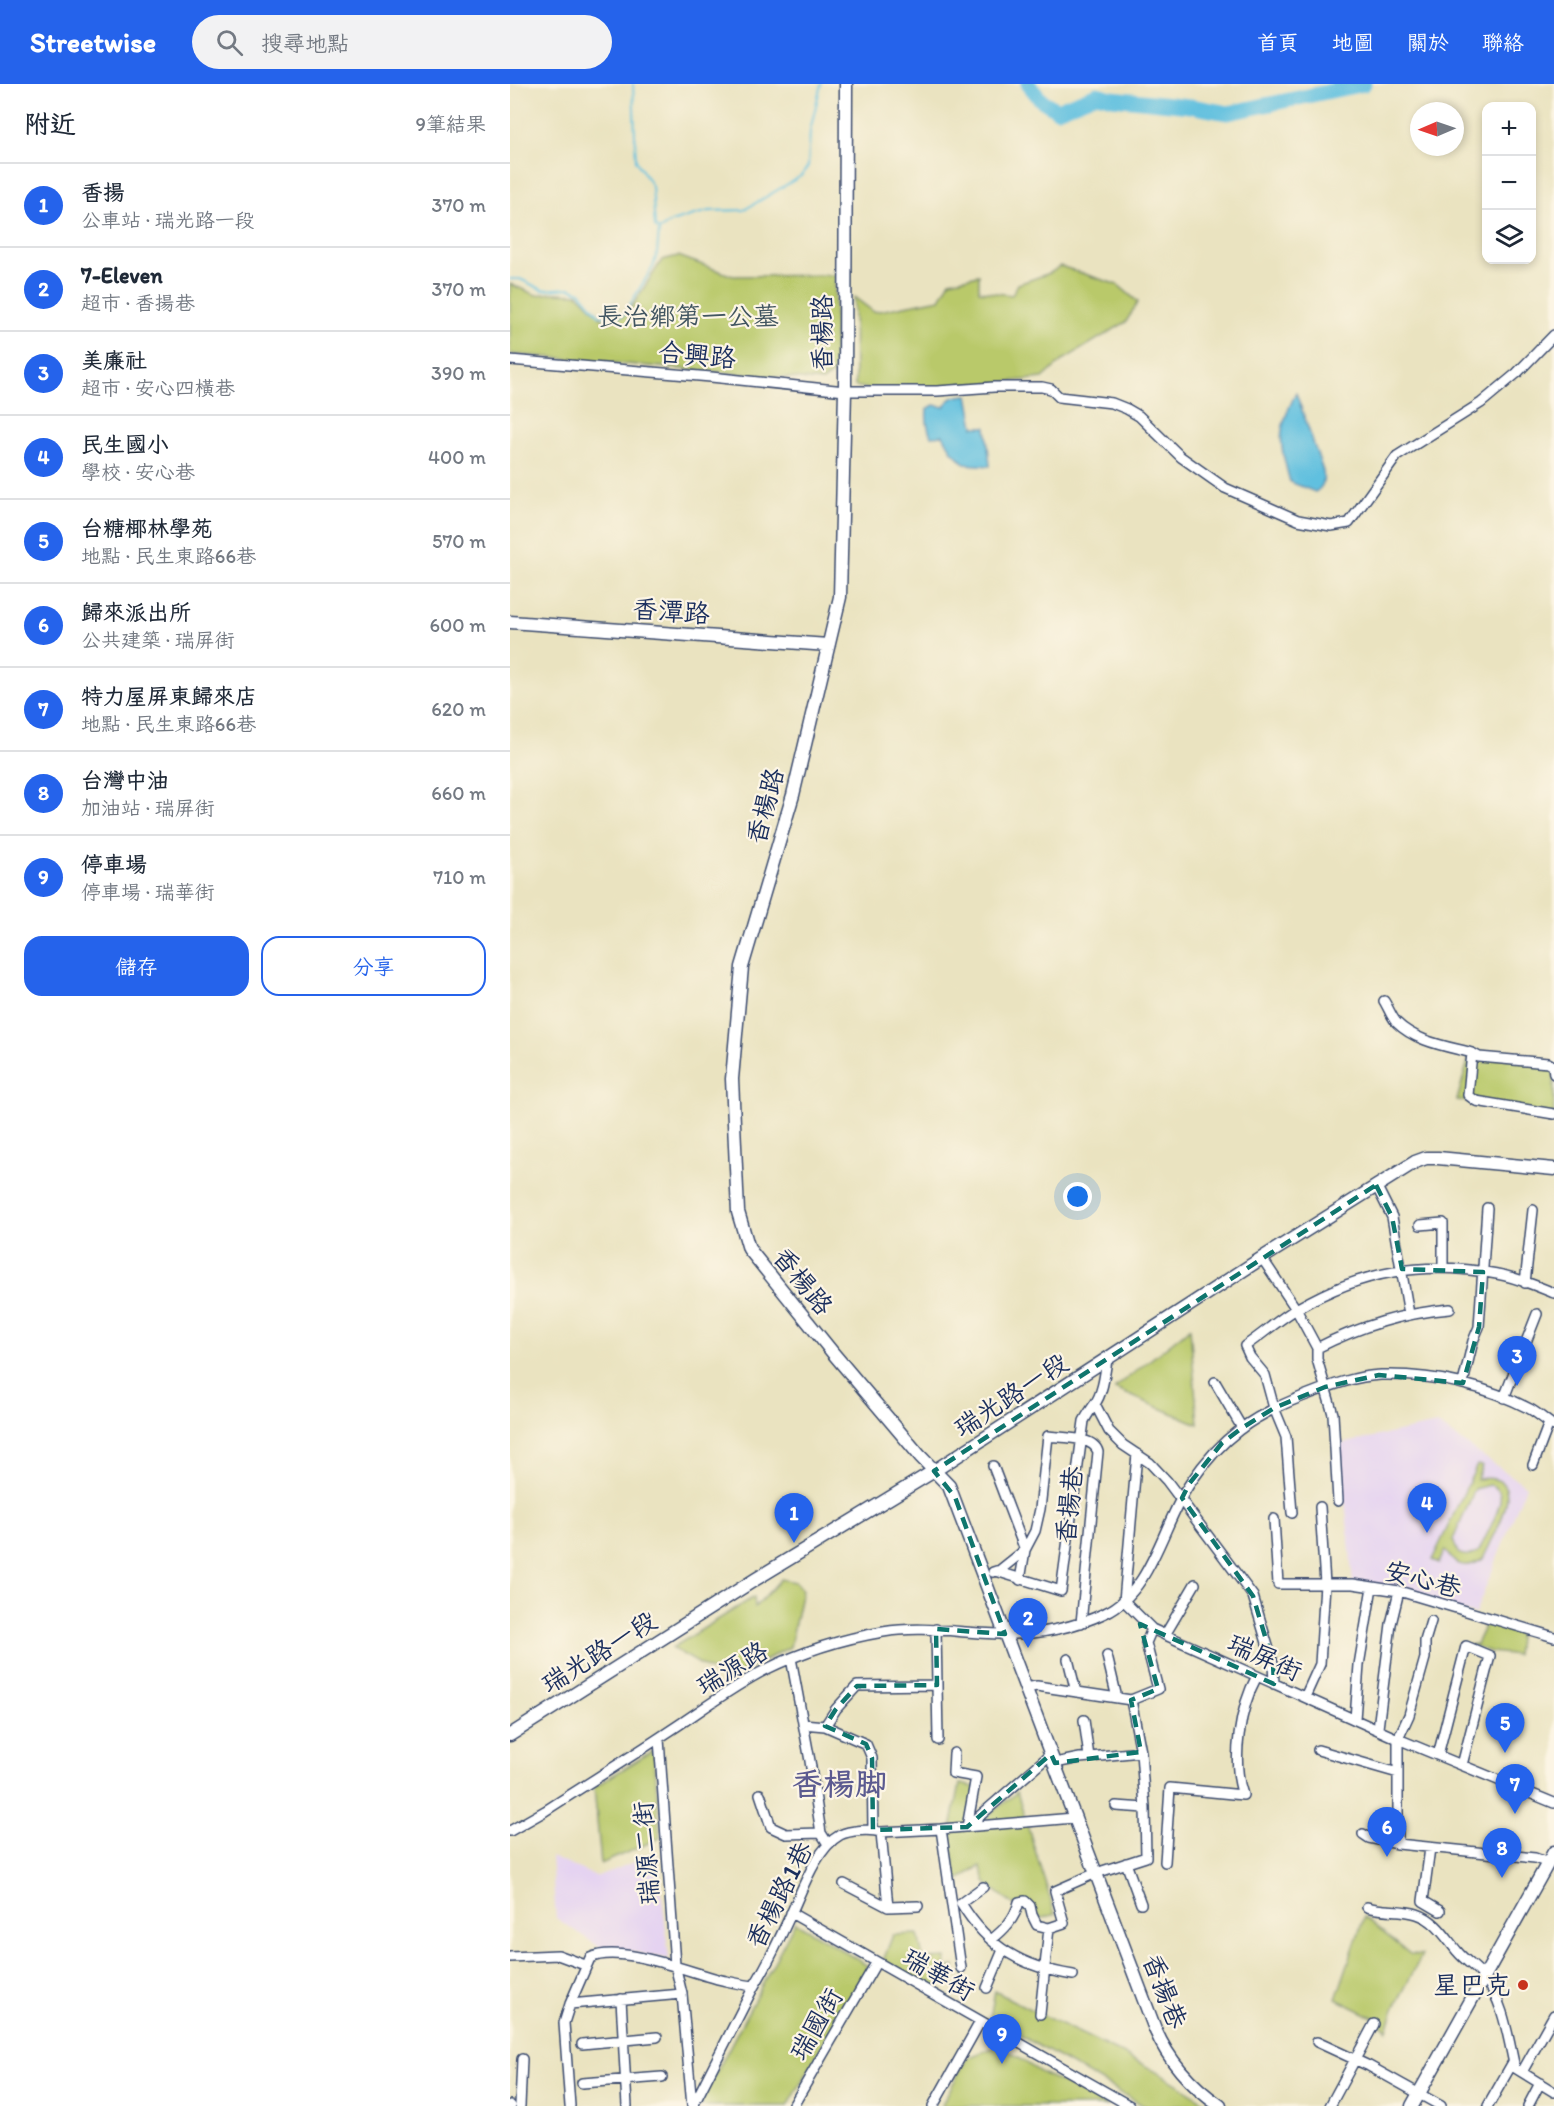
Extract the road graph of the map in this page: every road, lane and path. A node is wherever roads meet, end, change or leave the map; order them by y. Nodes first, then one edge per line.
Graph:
1 (846, 84) edge
2 (1554, 335) edge
3 (510, 360) edge
4 (844, 391) junction
5 (510, 621) edge
6 (828, 645) junction
7 (1384, 1000) dead end
8 (1472, 1053) junction
9 (1554, 1074) edge
10 (1554, 1114) edge
11 (1554, 1169) edge
12 (1376, 1185) junction
13 (1487, 1208) dead end
14 (1533, 1210) dead end
15 (1420, 1224) dead end
16 (1262, 1258) junction
17 (1443, 1268) junction
18 (1402, 1269) junction
19 (1483, 1272) junction
20 (1526, 1282) junction
21 (1554, 1293) edge
22 (1296, 1309) junction
23 (1450, 1309) dead end
24 (1409, 1314) junction
25 (1537, 1314) dead end
26 (1317, 1348) junction
27 (1107, 1359) junction
28 (1215, 1382) dead end
29 (1463, 1383) junction
30 (1325, 1387) junction
31 (1504, 1398) junction
32 (1095, 1404) junction
33 (1274, 1408) junction
34 (1552, 1425) edge
35 (1242, 1428) junction
36 (1080, 1440) junction
37 (1137, 1454) junction
38 (1533, 1465) dead end
39 (993, 1466) dead end
40 (934, 1472) junction
41 (1182, 1498) junction
42 (1338, 1501) dead end
43 (1320, 1507) dead end
44 (1292, 1513) dead end
45 (1274, 1519) dead end
46 (1025, 1550) junction
47 (996, 1571) junction
48 (982, 1574) junction
49 (1020, 1580) junction
50 (1196, 1584) dead end
51 (1325, 1584) junction
52 (1372, 1587) junction
53 (1399, 1591) junction
54 (1124, 1601) junction
55 (1431, 1621) dead end
56 (1081, 1623) junction
57 (936, 1629) junction
58 (1152, 1629) junction
59 (1005, 1635) junction
60 (1165, 1635) junction
61 (1554, 1637) edge
62 (1107, 1656) dead end
63 (791, 1658) junction
64 (1068, 1659) dead end
65 (1257, 1676) junction
66 (1274, 1684) junction
67 (937, 1685) junction
68 (1024, 1688) junction
69 (1076, 1692) junction
70 (1305, 1697) junction
71 (1118, 1698) junction
72 (1131, 1700) junction
73 (1354, 1719) junction
74 (1084, 1720) dead end
75 (803, 1724) junction
76 (825, 1726) junction
77 (1378, 1728) junction
78 (510, 1735) edge
79 (659, 1739) junction
80 (1398, 1739) junction
81 (938, 1740) dead end
82 (1318, 1750) dead end
83 (1141, 1752) junction
84 (954, 1753) dead end
85 (1438, 1755) junction
86 (1089, 1757) junction
87 (1053, 1758) junction
88 (1462, 1765) junction
89 (1398, 1773) junction
90 (760, 1794) dead end
91 (1554, 1803) edge
92 (1116, 1806) dead end
93 (1145, 1808) junction
94 (1074, 1818) junction
95 (967, 1827) junction
96 (941, 1829) junction
97 (510, 1831) edge
98 (877, 1831) junction
99 (821, 1833) junction
100 (1363, 1834) dead end
101 (828, 1844) junction
102 (1398, 1844) junction
103 (1430, 1848) junction
104 (1551, 1858) edge
105 (1165, 1862) dead end
106 (1126, 1863) junction
107 (1096, 1873) junction
108 (844, 1884) dead end
109 (983, 1887) dead end
110 (1142, 1904) dead end
111 (918, 1906) dead end
112 (888, 1907) junction
113 (1367, 1907) dead end
114 (1440, 1911) dead end
115 (791, 1913) junction
116 (1049, 1928) junction
117 (991, 1940) junction
118 (1004, 1950) junction
119 (510, 1957) edge
120 (876, 1963) junction
121 (585, 1965) junction
122 (675, 1965) junction
123 (962, 1968) dead end
124 (1046, 1971) junction
125 (1073, 1975) dead end
126 (1484, 1977) junction
127 (754, 1986) junction
128 (987, 1988) dead end
129 (681, 1994) junction
130 (621, 2000) junction
131 (570, 2004) junction
132 (1040, 2014) dead end
133 (1554, 2015) edge
134 (980, 2022) junction
135 (1374, 2024) dead end
136 (1550, 2036) edge
137 (657, 2037) dead end
138 (623, 2040) junction
139 (1317, 2042) dead end
140 (582, 2044) dead end
141 (522, 2059) dead end
142 (1355, 2061) junction
143 (1513, 2061) junction
144 (1522, 2072) junction
145 (662, 2077) dead end
146 (625, 2081) junction
147 (1540, 2083) junction
148 (582, 2084) dead end
149 (1554, 2092) edge
150 (1418, 2094) junction
151 (520, 2106) edge
152 (570, 2106) edge
153 (627, 2106) edge
154 (692, 2106) edge
155 (793, 2106) edge
156 (933, 2106) edge
157 (1130, 2106) edge
158 (1220, 2106) edge
159 (1330, 2106) edge
160 (1412, 2106) edge
161 (1441, 2106) edge
162 (1488, 2106) edge
163 (1528, 2106) edge

1 - 4 street, 香楊路
2 - 4 street, 合興路
3 - 4 street, 合興路
4 - 6 street, 香楊路
5 - 6 street, 香潭路
6 - 40 street, 香楊路
7 - 8 street
8 - 9 street
8 - 10 street
11 - 12 street, 瑞光路一段
12 - 16 street, 瑞光路一段
12 - 18 street
13 - 19 street
14 - 20 street
15 - 17 street
16 - 22 street
16 - 27 street, 瑞光路一段
17 - 18 street
17 - 19 street
18 - 22 street
18 - 24 street
19 - 20 street
19 - 29 street
20 - 21 street
22 - 26 street
22 - 33 street
23 - 24 street
24 - 26 street
25 - 31 street
26 - 30 street
27 - 32 street
27 - 40 street, 瑞光路一段
28 - 35 street
29 - 30 street
29 - 31 street
30 - 33 street
30 - 42 street
31 - 34 street
32 - 36 street
32 - 37 street
33 - 35 street
33 - 44 street
34 - 38 street
35 - 41 street
36 - 46 street
36 - 49 street
36 - 56 street, 香揚巷
37 - 41 street
37 - 54 street
39 - 46 street
40 - 48 street, 香揚巷
40 - 78 street, 瑞光路一段
41 - 54 street
41 - 66 street
43 - 51 street
45 - 51 street, 安心巷
46 - 47 street
46 - 49 street
47 - 48 street
47 - 49 street
48 - 59 street, 香揚巷
50 - 60 street
51 - 52 street, 安心巷
51 - 70 street
52 - 53 street, 安心巷
52 - 73 street
53 - 61 street, 安心巷
53 - 77 street
54 - 56 street
54 - 58 street, 瑞屏街
55 - 80 street
56 - 59 street
57 - 59 street, 瑞源路
57 - 63 street, 瑞源路
57 - 67 street
58 - 60 street, 瑞屏街
58 - 72 street
59 - 68 street, 香揚巷
60 - 65 street, 瑞屏街
62 - 71 street
63 - 75 street
63 - 79 street, 瑞源路
64 - 69 street
65 - 66 street, 瑞屏街
65 - 105 street
66 - 70 street, 瑞屏街
67 - 76 street
67 - 81 street
68 - 69 street
68 - 87 street, 香揚巷
69 - 71 street
70 - 73 street, 瑞屏街
71 - 72 street
72 - 83 street
73 - 77 street, 瑞屏街
74 - 86 street
75 - 76 street
75 - 99 street
76 - 98 street
77 - 80 street, 瑞屏街
79 - 97 street, 瑞源路
79 - 122 street, 瑞源二街
80 - 85 street, 瑞屏街
80 - 89 street
82 - 89 street
83 - 86 street
83 - 93 street
84 - 95 street
85 - 88 street, 瑞屏街
85 - 88 street
86 - 87 street
87 - 94 street, 香揚巷
87 - 95 street
88 - 91 street, 瑞屏街
89 - 102 street
90 - 99 street
92 - 93 street
93 - 106 street
94 - 95 street
94 - 107 street, 香揚巷
95 - 96 street, 香楊路1巷
96 - 98 street, 香楊路1巷
96 - 123 street
98 - 101 street, 香楊路1巷
98 - 112 street
99 - 101 street
100 - 102 street
101 - 115 street, 香楊路1巷
102 - 103 street
103 - 104 street
103 - 114 street
104 - 126 street
106 - 107 street
106 - 110 street
107 - 116 street
107 - 158 street, 香揚巷
108 - 112 street
109 - 117 street
111 - 112 street
113 - 126 street
115 - 120 street, 瑞華街
115 - 127 street, 香楊路1巷
116 - 117 street
116 - 124 street
117 - 118 street
118 - 124 street
118 - 128 street
119 - 121 street
120 - 134 street, 瑞華街
120 - 155 street, 瑞國街
121 - 122 street, 香楊路1巷
121 - 131 street
122 - 127 street, 香楊路1巷
122 - 129 street
124 - 125 street
124 - 132 street
126 - 143 street
126 - 150 street
127 - 154 street
129 - 130 street
129 - 154 street
130 - 131 street
130 - 138 street
131 - 152 street
133 - 136 street
134 - 156 street
134 - 157 street, 瑞華街
135 - 142 street
136 - 144 street
137 - 138 street
138 - 140 street
138 - 146 street
139 - 142 street
141 - 151 street
142 - 150 street
142 - 159 street
143 - 144 street
143 - 162 street
144 - 147 street
145 - 146 street
146 - 148 street
146 - 153 street
147 - 149 street
147 - 163 street
150 - 160 street
150 - 161 street

